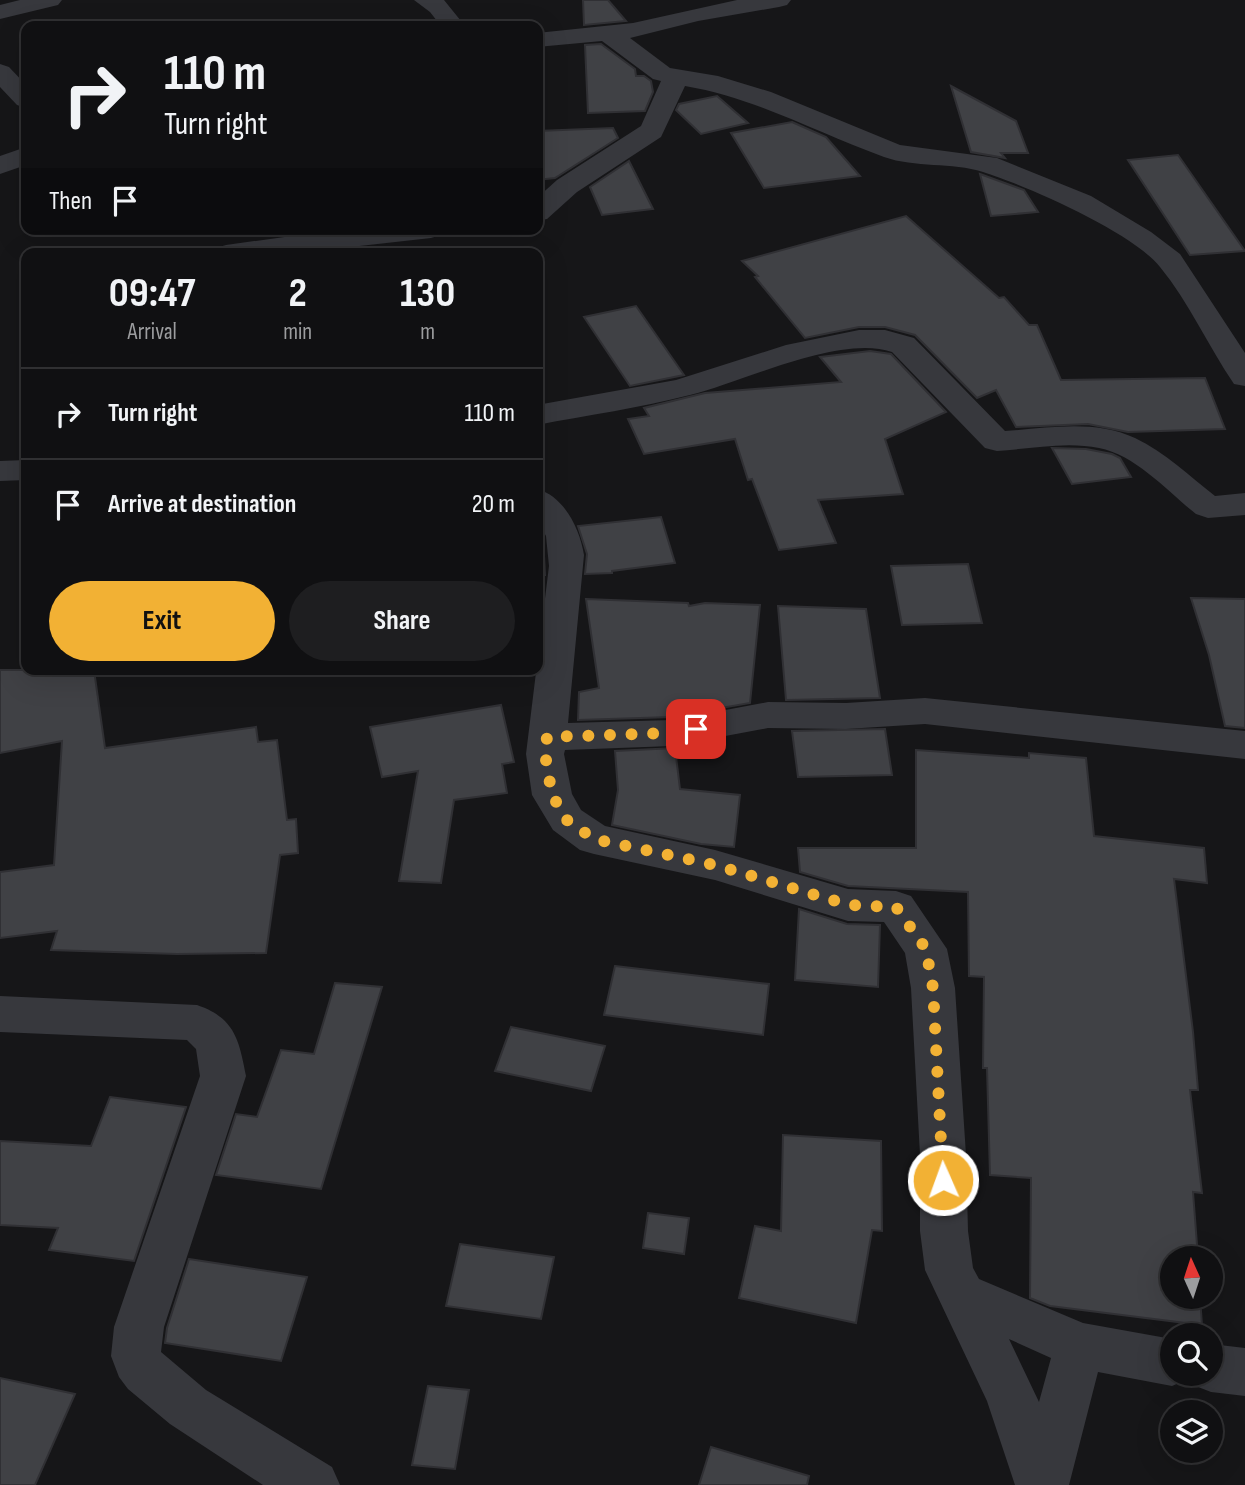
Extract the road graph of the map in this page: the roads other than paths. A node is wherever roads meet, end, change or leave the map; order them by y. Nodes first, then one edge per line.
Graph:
1 (50, 0) edge
2 (426, 0) edge
3 (781, 1) edge
4 (0, 12) edge
5 (449, 21) edge
6 (608, 33) junction
7 (543, 39) edge
8 (0, 72) edge
9 (676, 76) junction
10 (21, 95) edge
11 (21, 149) edge
12 (0, 151) edge
13 (21, 157) edge
14 (0, 166) edge
15 (543, 208) edge
16 (370, 235) edge
17 (268, 248) edge
18 (1245, 377) edge
19 (543, 414) edge
20 (21, 470) edge
21 (0, 471) edge
22 (1245, 504) edge
23 (543, 505) edge
24 (547, 737) junction
25 (1245, 745) edge
26 (0, 1014) edge
27 (961, 1295) junction
28 (1080, 1346) junction
29 (1160, 1360) edge
30 (1223, 1369) edge
31 (1245, 1372) edge
32 (1042, 1483) edge
33 (313, 1485) edge

1 - 4 street
2 - 5 street
3 - 6 street
6 - 7 street
6 - 9 street
8 - 10 street
9 - 15 street
9 - 18 street
11 - 12 street
13 - 14 street
16 - 17 street
19 - 22 street
20 - 21 street
23 - 24 street
24 - 25 street
24 - 27 street
26 - 33 street
27 - 28 street
27 - 32 street
28 - 29 street
28 - 32 street
30 - 31 street

